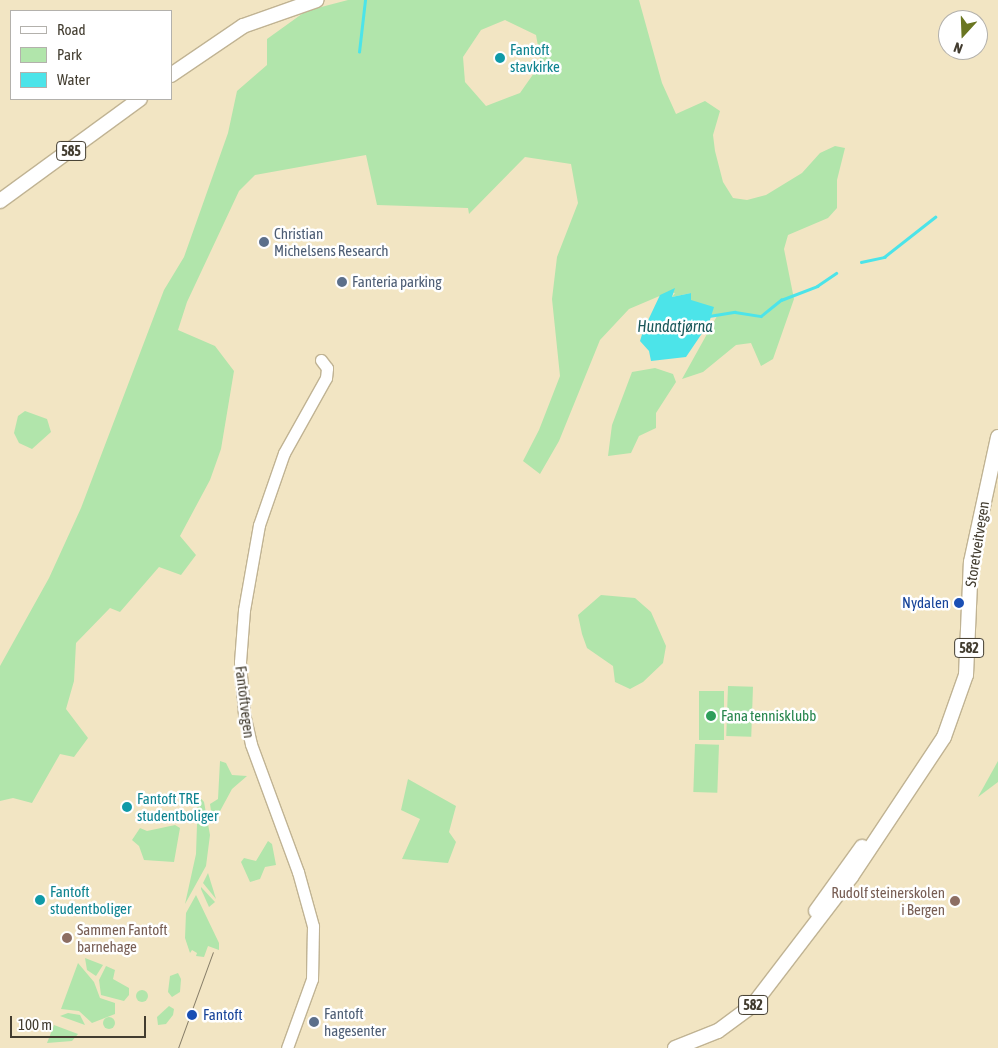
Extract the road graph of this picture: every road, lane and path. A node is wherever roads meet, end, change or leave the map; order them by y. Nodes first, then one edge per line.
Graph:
1 (317, 0) edge
2 (172, 74) edge
3 (139, 100) edge
4 (0, 201) edge
5 (322, 360) dead end
6 (998, 437) edge
7 (287, 1048) edge
8 (675, 1048) edge

1 - 2 main road
3 - 4 main road, 585
5 - 7 street, Fantoftvegen
6 - 8 main road, Storetveitvegen / 582

